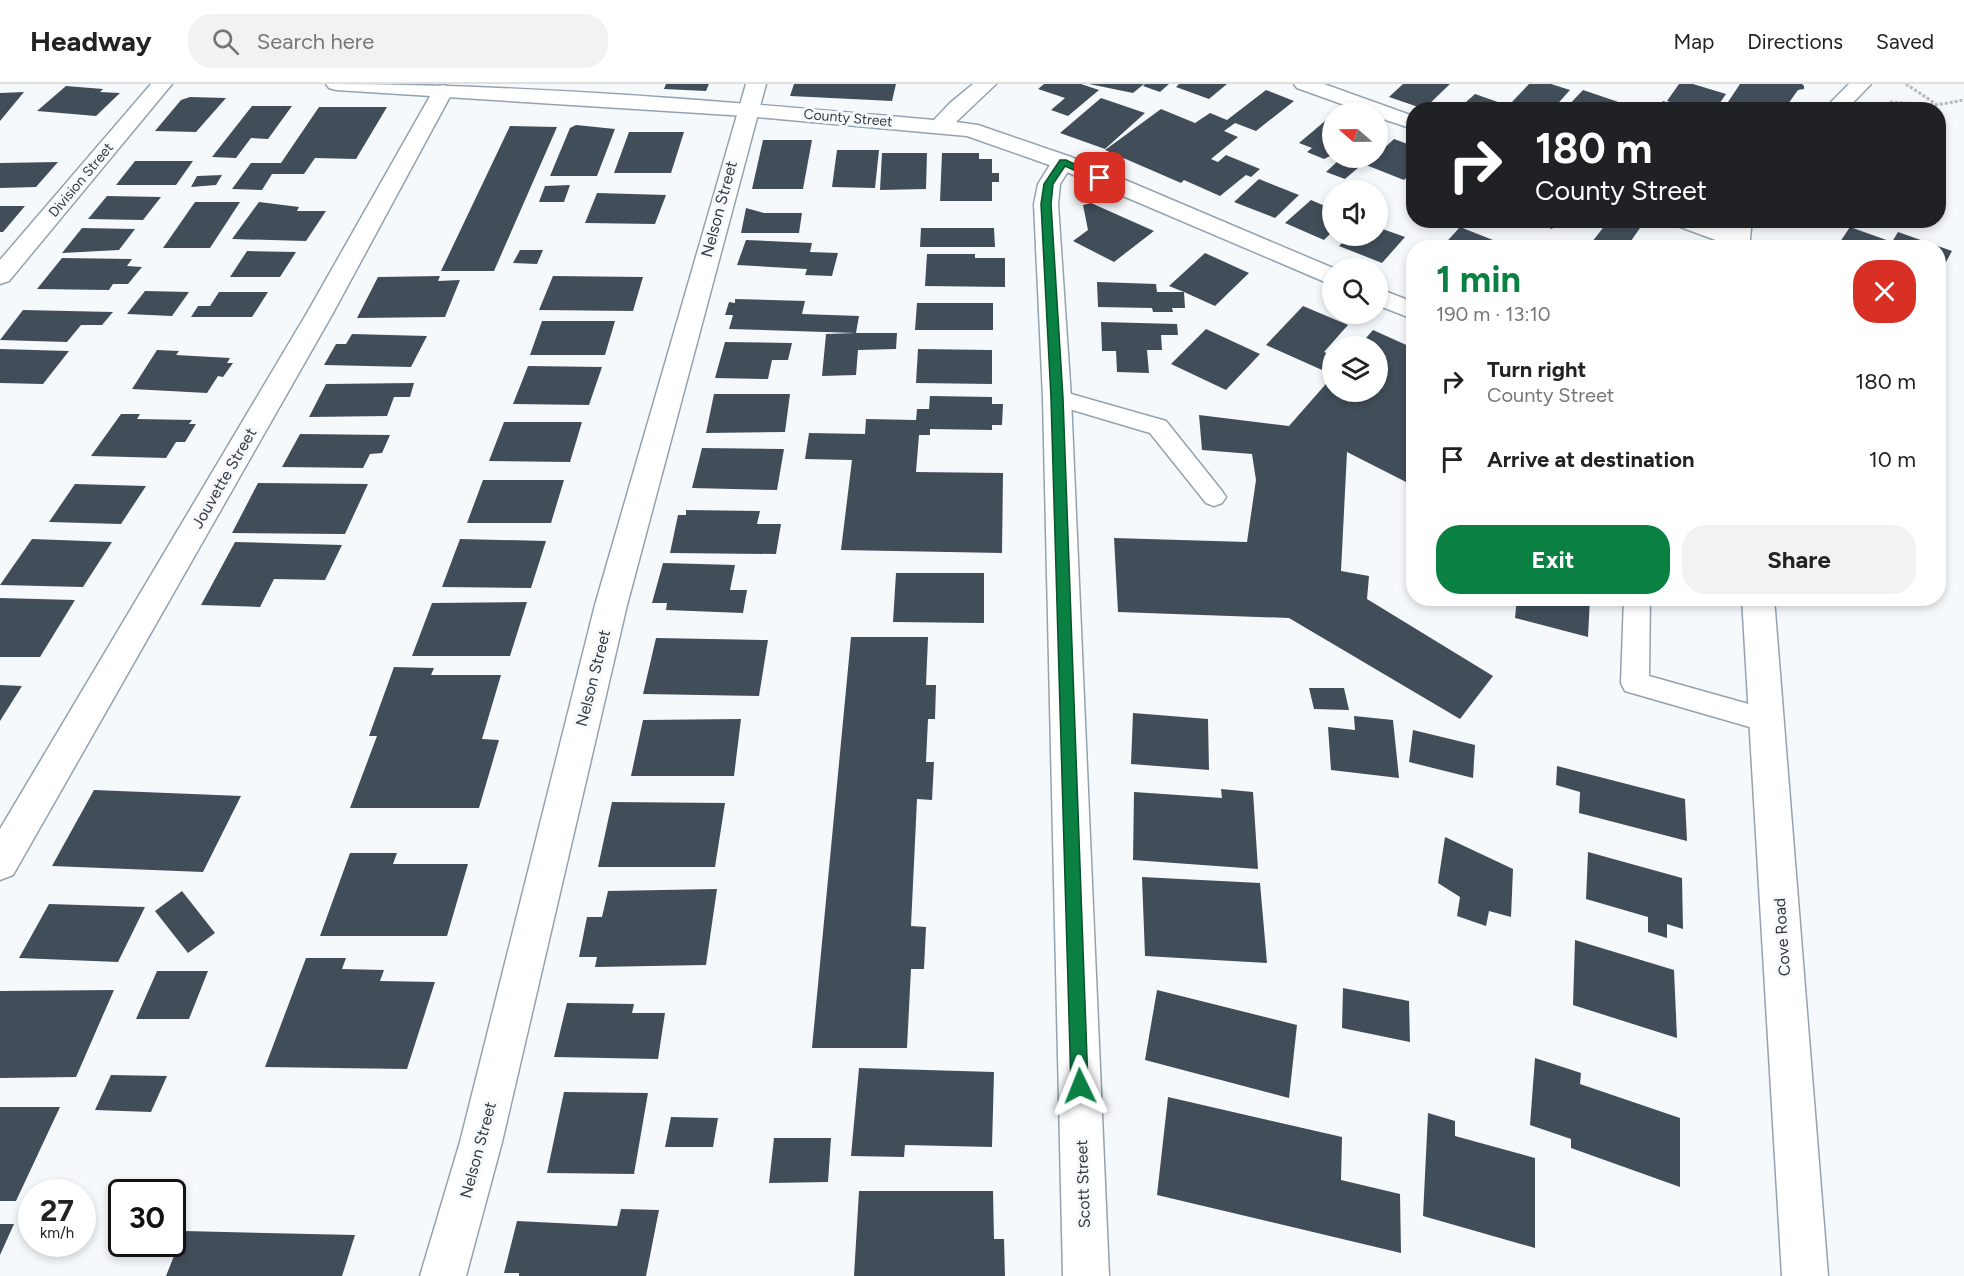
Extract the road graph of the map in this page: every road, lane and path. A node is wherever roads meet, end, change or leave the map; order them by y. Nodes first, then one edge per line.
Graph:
1 (162, 84) edge
2 (336, 84) edge
3 (986, 84) edge
4 (1304, 84) edge
5 (1861, 84) edge
6 (1906, 84) edge
7 (443, 91) junction
8 (751, 97) edge
9 (1964, 100) edge
10 (1842, 102) edge
11 (1932, 102) edge
12 (1946, 103) edge
13 (1406, 120) edge
14 (941, 126) junction
15 (1063, 162) junction
16 (1710, 228) edge
17 (1738, 236) edge
18 (1322, 273) edge
19 (0, 276) edge
20 (1388, 301) edge
21 (1406, 308) edge
22 (1057, 398) junction
23 (1214, 497) dead end
24 (1637, 606) edge
25 (1759, 606) edge
26 (1767, 720) junction
27 (0, 863) edge
28 (443, 1276) edge
29 (1086, 1276) edge
30 (1805, 1276) edge

1 - 19 street, Division Street
2 - 7 street, County Street
3 - 14 street
4 - 13 street
5 - 10 street
6 - 11 path
7 - 8 street, County Street
7 - 27 street, Jouvette Street
8 - 14 street, County Street
8 - 28 street, Nelson Street
9 - 12 path
14 - 15 street, County Street
15 - 18 street, County Street
15 - 22 street, Scott Street
16 - 17 street
20 - 21 street
22 - 23 lane
22 - 29 street, Scott Street
24 - 26 lane
25 - 26 street, Cove Road
26 - 30 street, Cove Road

